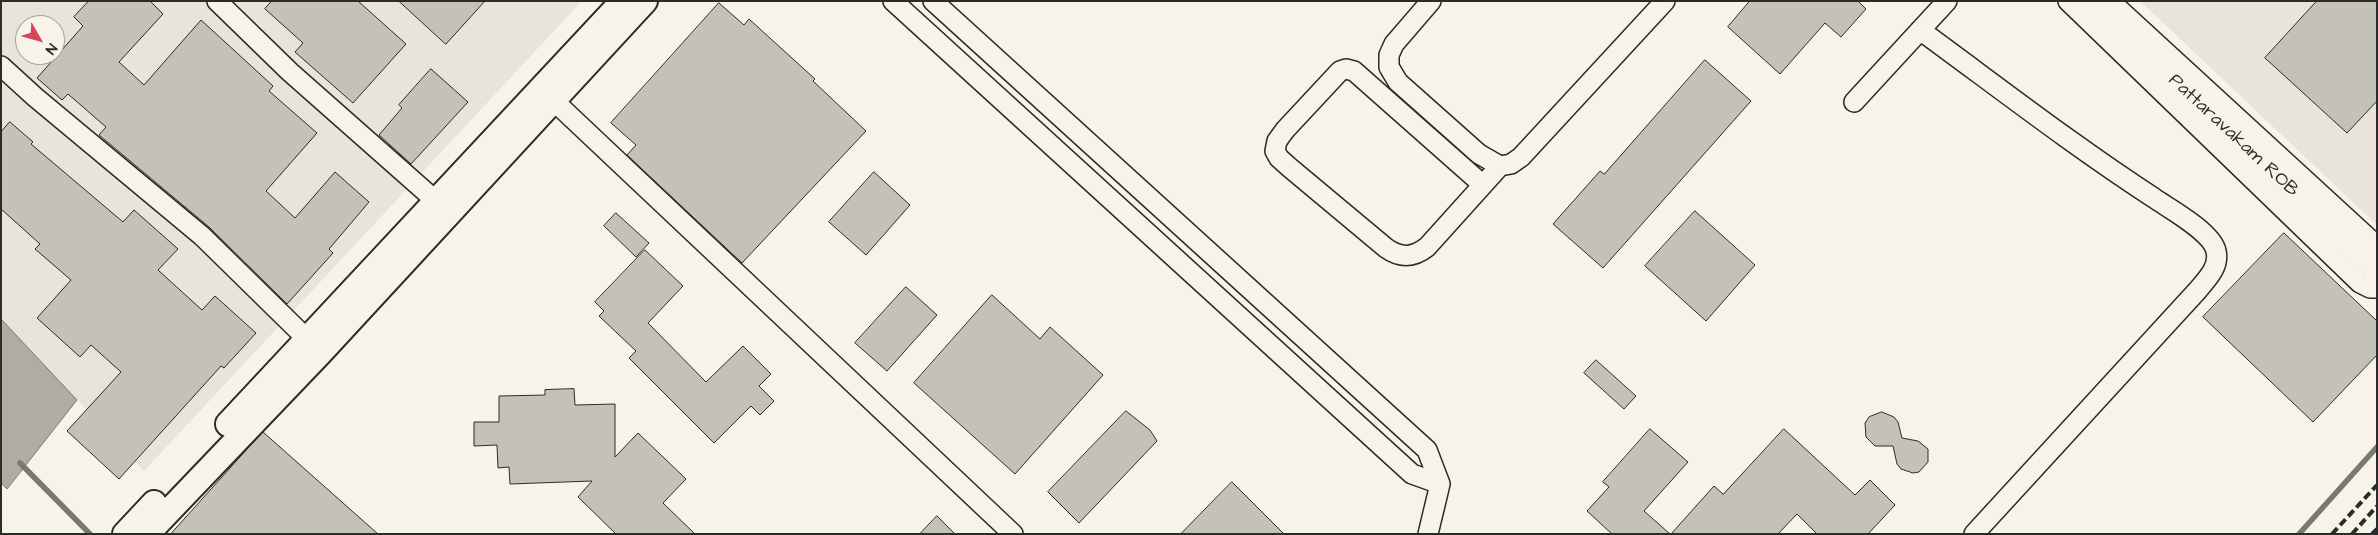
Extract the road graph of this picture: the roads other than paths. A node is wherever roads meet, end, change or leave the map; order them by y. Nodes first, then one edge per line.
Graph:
1 (217, 1) edge
2 (623, 1) edge
3 (646, 1) edge
4 (893, 1) edge
5 (933, 1) edge
6 (1431, 1) edge
7 (1665, 1) edge
8 (1947, 1) edge
9 (2068, 1) edge
10 (2090, 1) edge
11 (2110, 1) edge
12 (1920, 30) junction
13 (1, 66) edge
14 (1009, 70) junction
15 (991, 90) junction
16 (547, 95) junction
17 (1854, 102) dead end
18 (1500, 166) junction
19 (1483, 185) junction
20 (436, 201) junction
21 (2377, 246) edge
22 (2377, 270) edge
23 (2377, 288) edge
24 (308, 340) junction
25 (1317, 349) junction
26 (1298, 369) junction
27 (1440, 484) junction
28 (1433, 529) edge
29 (139, 530) edge
30 (1013, 534) edge
31 (1974, 534) edge

1 - 20 street
2 - 16 main road
3 - 16 main road
4 - 15 street
5 - 14 street
6 - 18 street
7 - 18 street
8 - 12 street
9 - 23 street
10 - 22 main road, Pattaravakam ROB
11 - 21 street
12 - 17 street
12 - 31 street
13 - 24 street
14 - 15 street
14 - 25 street
15 - 26 street
16 - 20 main road
16 - 29 main road
16 - 30 street
18 - 19 street
19 - 19 street
20 - 24 main road
24 - 29 main road
25 - 26 street
25 - 27 street
26 - 27 street
27 - 28 street

